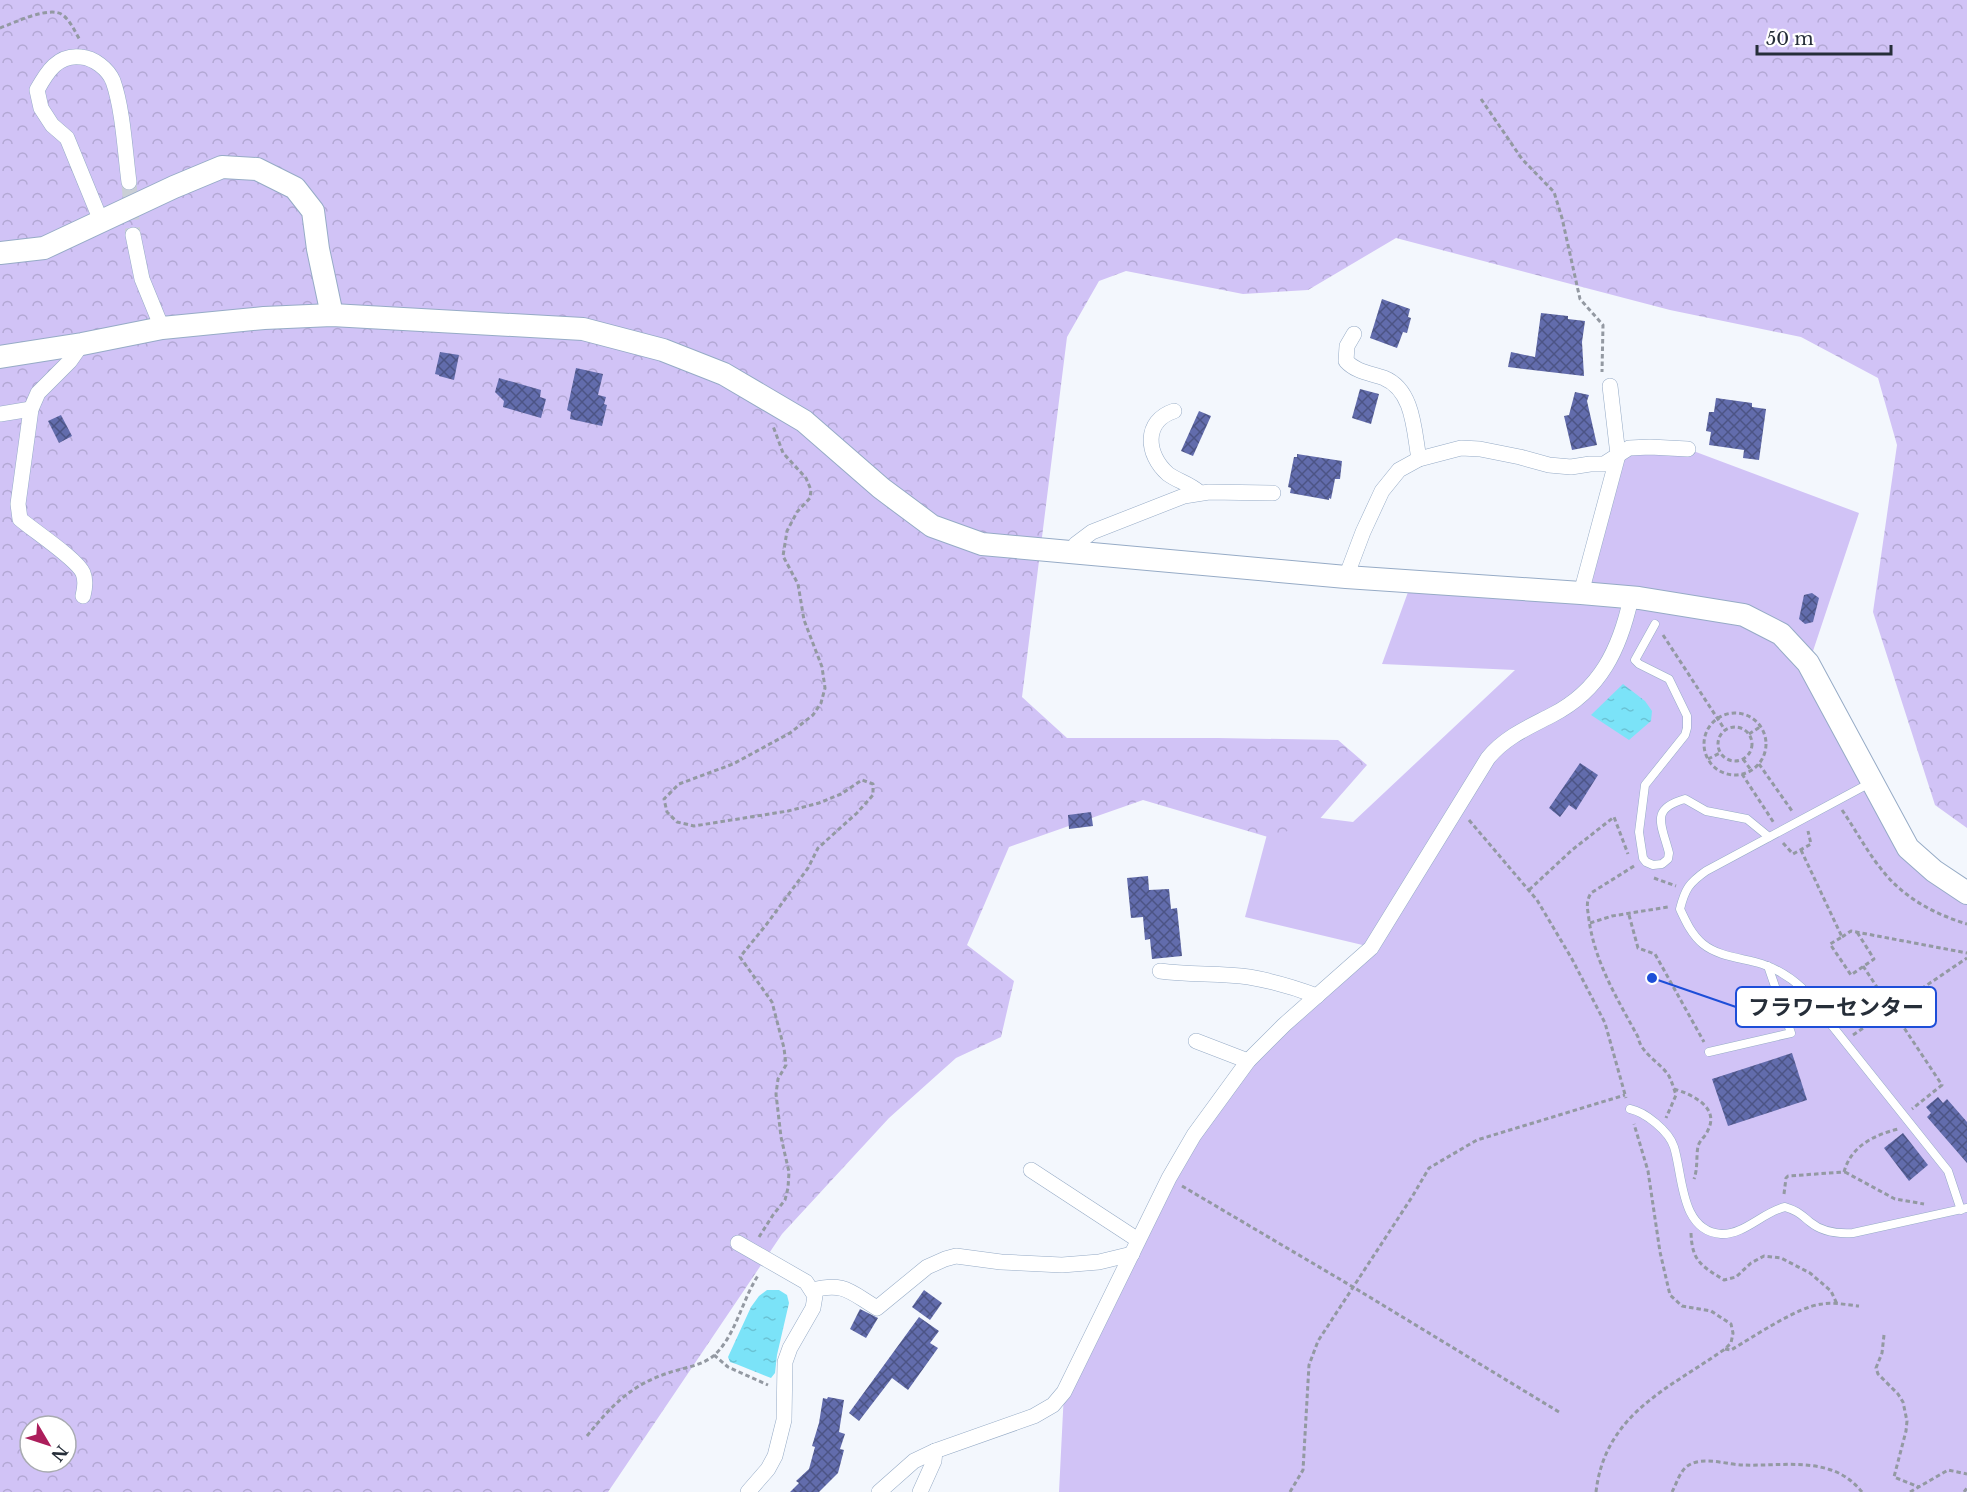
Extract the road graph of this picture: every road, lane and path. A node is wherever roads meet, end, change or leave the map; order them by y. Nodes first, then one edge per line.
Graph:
1 (0, 28) edge
2 (94, 61) junction
3 (1481, 99) dead end
4 (129, 182) tunnel mouth
5 (100, 221) junction
6 (133, 235) tunnel mouth
7 (0, 253) edge
8 (332, 315) junction
9 (162, 328) junction
10 (1354, 334) dead end
11 (82, 344) junction
12 (0, 357) edge
13 (1610, 386) joint
14 (31, 409) junction
15 (1174, 411) dead end
16 (0, 414) edge
17 (772, 424) dead end
18 (1688, 448) dead end
19 (1617, 455) junction
20 (1419, 459) junction
21 (1200, 493) junction
22 (1273, 493) dead end
23 (1071, 552) junction
24 (1346, 577) junction
25 (1581, 593) junction
26 (83, 596) dead end
27 (1632, 598) junction
28 (1655, 624) joint
29 (1717, 719) junction
30 (1760, 727) junction
31 (1725, 730) junction
32 (1748, 734) junction
33 (1720, 753) junction
34 (1743, 759) junction
35 (1708, 760) junction
36 (1759, 764) junction
37 (1751, 770) junction
38 (1743, 774) junction
39 (1873, 781) junction
40 (1836, 801) junction
41 (1458, 807) junction
42 (1801, 820) junction
43 (1774, 834) junction
44 (1801, 850) junction
45 (1629, 856) dead end
46 (1632, 863) dead end
47 (1651, 877) dead end
48 (1686, 888) junction
49 (1529, 890) junction
50 (1967, 893) edge
51 (1681, 904) junction
52 (1629, 915) junction
53 (1590, 924) junction
54 (1967, 924) edge
55 (1857, 932) junction
56 (1842, 937) junction
57 (1967, 955) edge
58 (1768, 966) junction
59 (1863, 966) junction
60 (1160, 971) dead end
61 (1317, 996) junction
62 (1892, 1009) junction
63 (1196, 1041) dead end
64 (1844, 1041) junction
65 (1709, 1052) joint
66 (1248, 1061) junction
67 (1674, 1089) junction
68 (1625, 1095) junction
69 (1630, 1108) junction
70 (1904, 1115) junction
71 (1912, 1125) junction
72 (1660, 1129) junction
73 (1031, 1170) dead end
74 (1844, 1172) junction
75 (1169, 1178) junction
76 (1684, 1188) junction
77 (1958, 1201) junction
78 (1787, 1208) junction
79 (1964, 1209) edge
80 (1694, 1219) junction
81 (738, 1243) dead end
82 (1135, 1247) junction
83 (755, 1252) junction
84 (771, 1262) junction
85 (1353, 1287) junction
86 (812, 1290) junction
87 (1837, 1304) junction
88 (1859, 1306) dead end
89 (1884, 1335) dead end
90 (1725, 1349) junction
91 (714, 1355) junction
92 (784, 1392) junction
93 (1559, 1412) dead end
94 (587, 1436) dead end
95 (935, 1451) junction
96 (1967, 1474) edge
97 (1919, 1487) junction
98 (1967, 1488) edge
99 (748, 1492) edge
100 (879, 1492) edge
101 (920, 1492) edge
102 (1290, 1492) edge
103 (1596, 1492) edge
104 (1672, 1492) edge
105 (1862, 1492) edge
106 (1910, 1492) edge
107 (1964, 1492) edge

1 - 2 path
2 - 4 street
2 - 5 street
3 - 13 path
5 - 7 street
5 - 8 street
6 - 9 street
8 - 9 street
8 - 23 street
9 - 11 street
10 - 20 street
11 - 12 street
11 - 14 street
13 - 19 street
14 - 16 street
14 - 26 street
15 - 21 street
17 - 83 path
18 - 19 street
19 - 20 street
19 - 25 street
20 - 24 street
21 - 22 street
21 - 23 street
23 - 24 street
24 - 25 street
25 - 27 street
27 - 39 street
27 - 41 street
28 - 29 path
28 - 43 lane
29 - 30 path
29 - 31 path
29 - 35 path
30 - 32 path
30 - 36 path
31 - 32 path
31 - 33 path
32 - 34 path
33 - 34 path
33 - 35 path
34 - 37 path
35 - 38 path
36 - 37 path
36 - 42 path
37 - 38 path
38 - 43 path
39 - 40 lane
39 - 50 street
40 - 42 lane
40 - 54 path
41 - 49 path
41 - 61 street
42 - 43 lane
42 - 44 path
43 - 44 path
43 - 48 lane
44 - 56 path
45 - 49 path
46 - 53 path
47 - 48 path
48 - 51 lane
49 - 68 path
51 - 52 path
51 - 58 lane
52 - 53 path
52 - 65 path
53 - 67 path
55 - 56 path
55 - 57 path
55 - 59 path
56 - 59 path
57 - 62 path
58 - 64 lane
58 - 65 lane
59 - 62 path
60 - 61 street
61 - 66 street
62 - 64 path
62 - 70 path
63 - 66 street
64 - 70 lane
66 - 75 street
67 - 72 path
67 - 76 path
68 - 69 path
68 - 85 path
69 - 72 lane
69 - 90 path
70 - 71 lane
71 - 74 path
71 - 77 lane
72 - 76 lane
73 - 82 street
74 - 77 path
74 - 78 path
75 - 82 street
75 - 85 path
76 - 80 lane
77 - 79 lane
78 - 79 lane
78 - 80 lane
80 - 87 path
81 - 83 street
82 - 86 street
82 - 95 street
83 - 84 street
84 - 86 street
84 - 91 path
85 - 93 path
85 - 102 path
86 - 92 street
87 - 88 path
87 - 90 path
89 - 97 path
90 - 103 path
91 - 92 path
91 - 94 path
92 - 99 street
95 - 100 street
95 - 101 street
96 - 97 path
97 - 106 path
98 - 107 path
104 - 105 path

